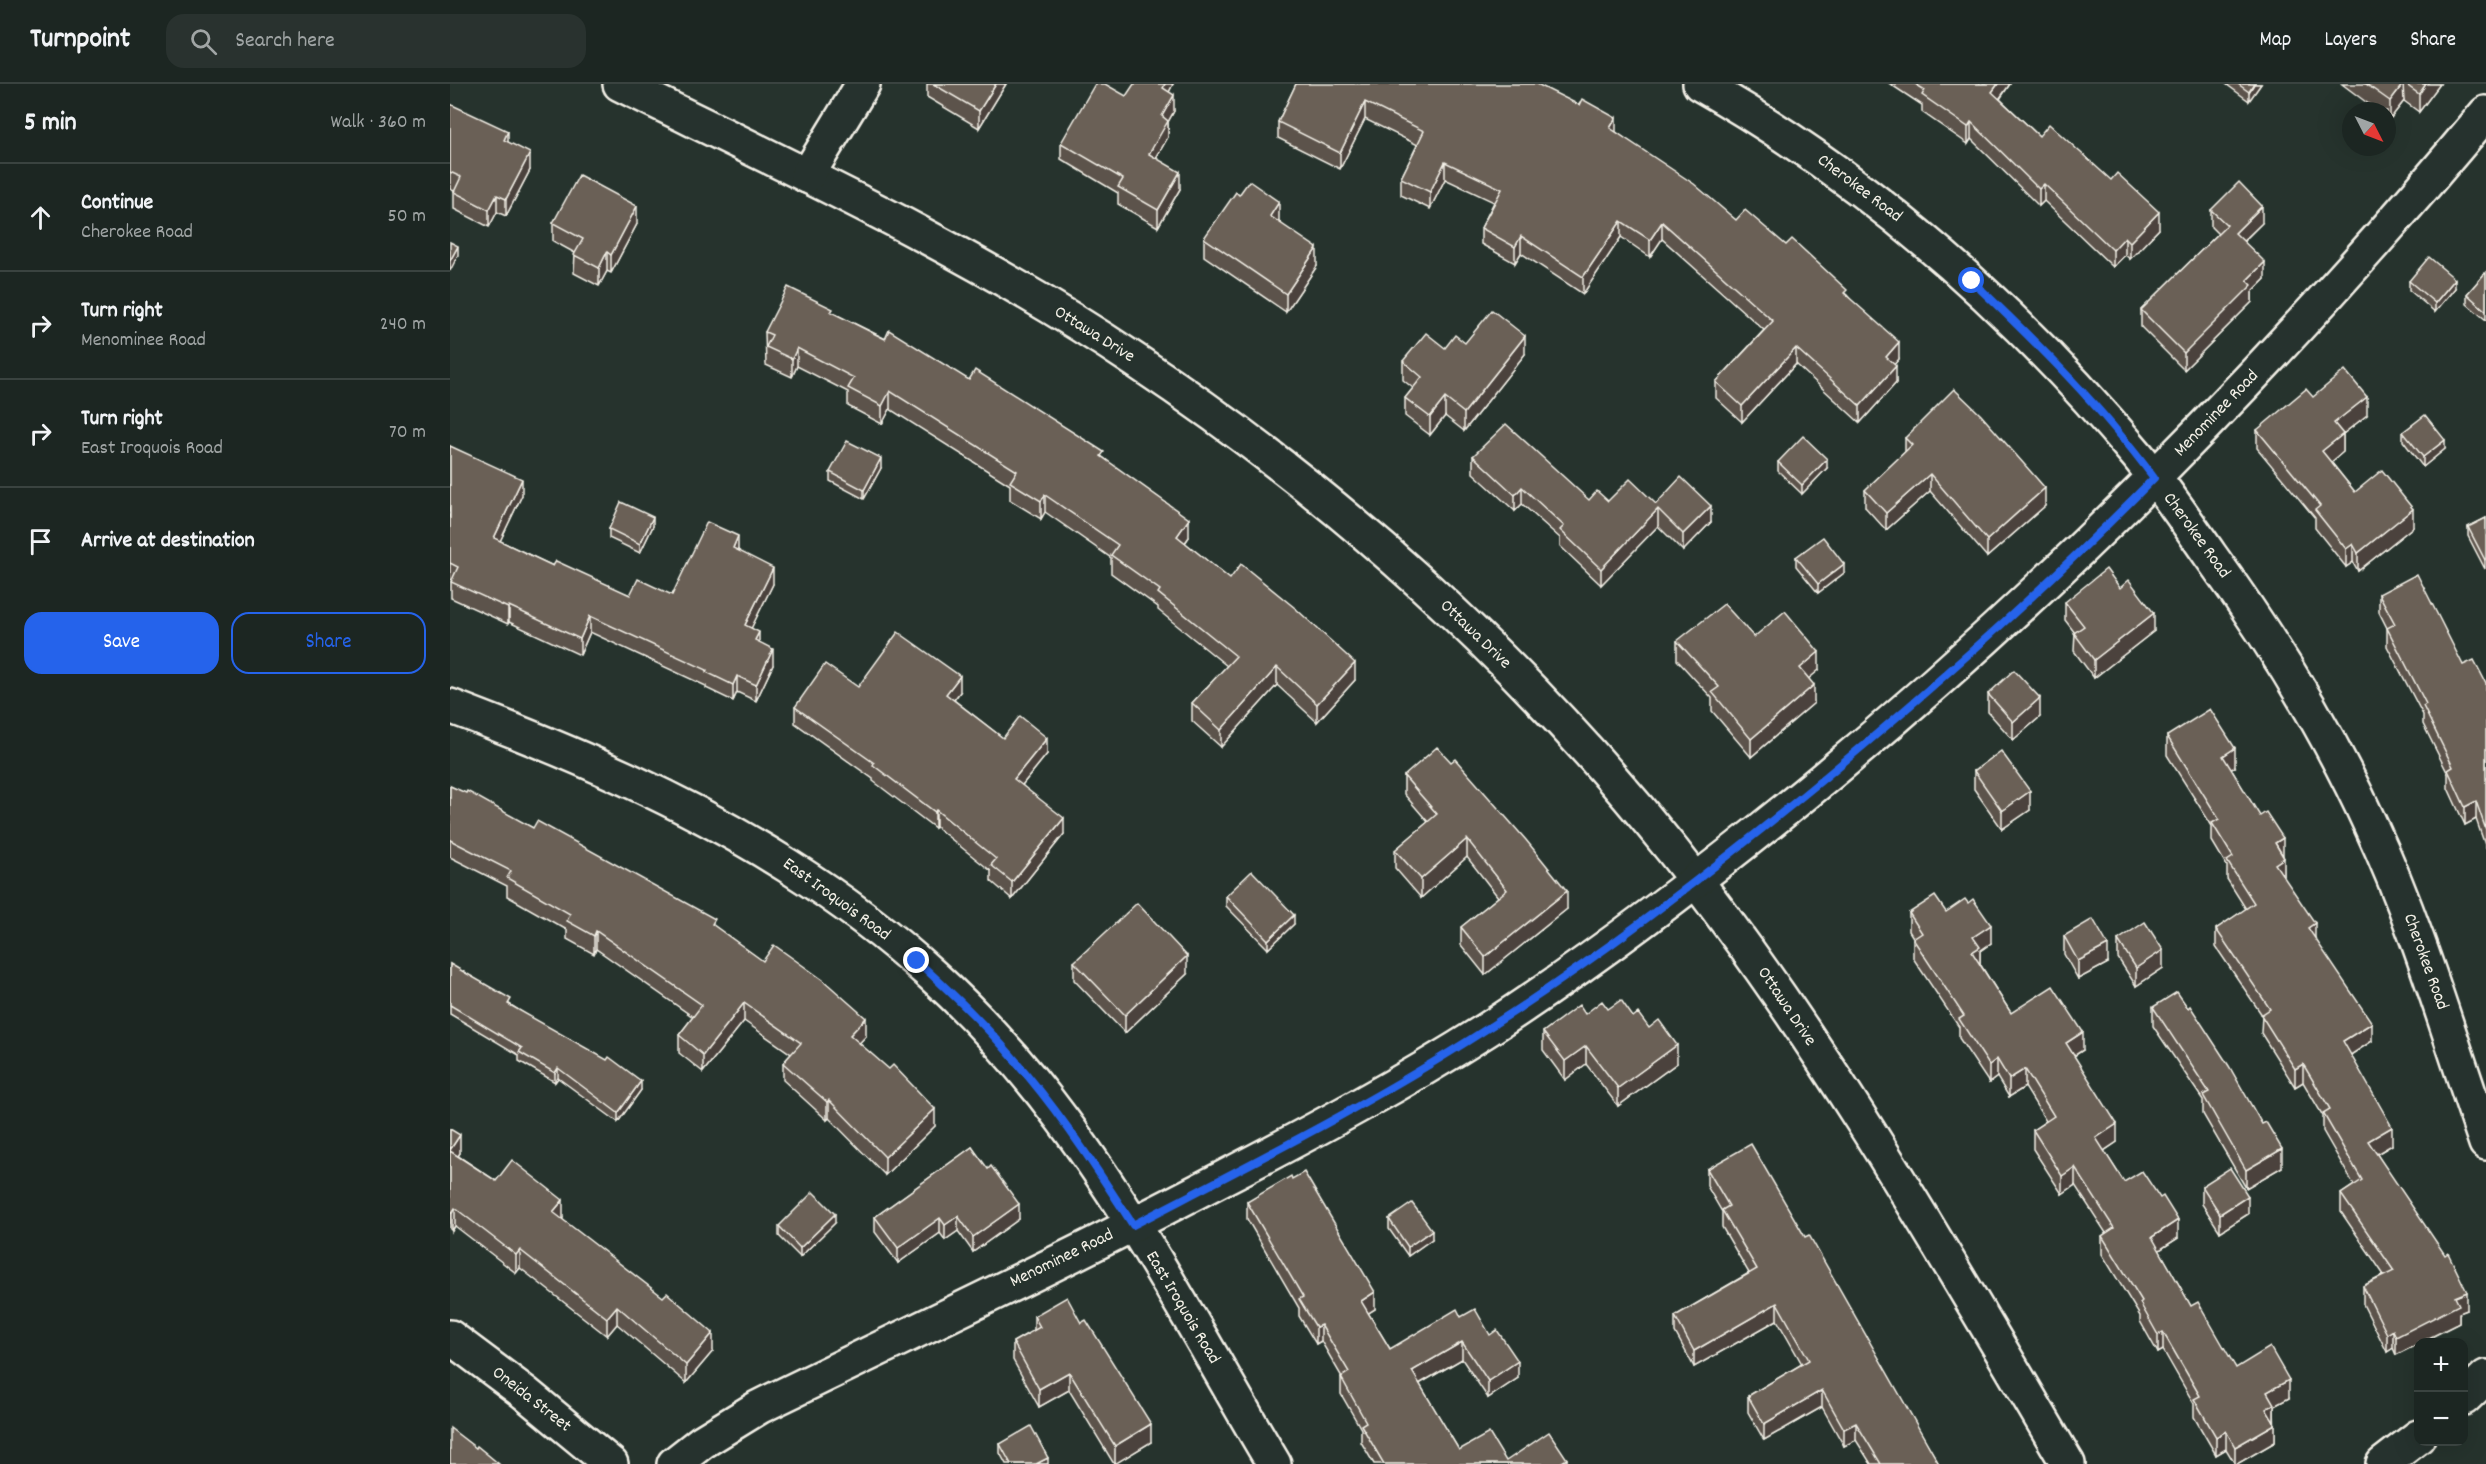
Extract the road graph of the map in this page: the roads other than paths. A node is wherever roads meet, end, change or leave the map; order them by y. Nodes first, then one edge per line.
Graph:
1 (620, 84) edge
2 (863, 84) edge
3 (1700, 84) edge
4 (2486, 113) edge
5 (807, 176) junction
6 (2154, 478) junction
7 (450, 706) edge
8 (1695, 881) junction
9 (2486, 1143) edge
10 (1133, 1225) junction
11 (450, 1337) edge
12 (2486, 1377) edge
13 (2468, 1393) edge
14 (2414, 1440) edge
15 (611, 1464) edge
16 (674, 1464) edge
17 (1274, 1464) edge
18 (2068, 1464) edge
19 (2383, 1464) edge

1 - 5 street, Ottawa Drive
2 - 5 street
3 - 6 street, Cherokee Road
4 - 6 street, Menominee Road
5 - 8 street, Ottawa Drive
6 - 8 street, Menominee Road
6 - 9 street, Cherokee Road
7 - 10 street, East Iroquois Road
8 - 10 street, Menominee Road
8 - 18 street, Ottawa Drive
10 - 16 street, Menominee Road
10 - 17 street, East Iroquois Road
11 - 15 street, Oneida Street
12 - 13 street
14 - 19 street

